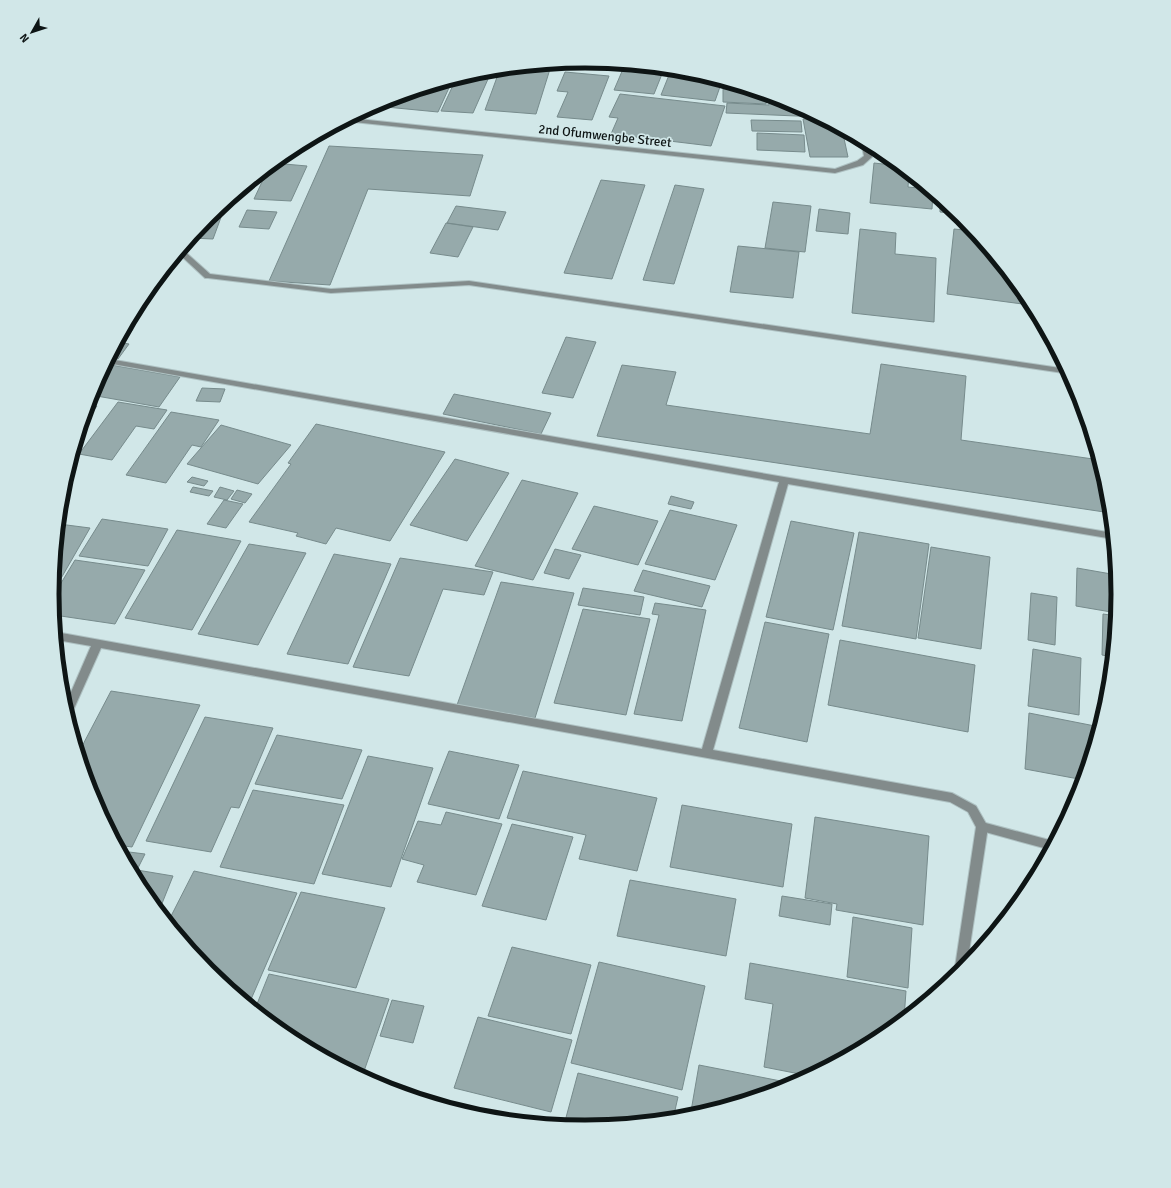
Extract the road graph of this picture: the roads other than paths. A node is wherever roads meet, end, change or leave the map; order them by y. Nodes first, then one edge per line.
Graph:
1 (355, 121) edge
2 (866, 149) edge
3 (184, 254) edge
4 (113, 362) edge
5 (1062, 371) edge
6 (784, 480) junction
7 (1108, 535) edge
8 (61, 637) edge
9 (98, 643) junction
10 (71, 704) edge
11 (707, 752) junction
12 (982, 826) junction
13 (1048, 845) edge
14 (962, 962) edge

1 - 2 street, 2nd Ofumwengbe Street
3 - 5 street
4 - 6 street
6 - 7 street
6 - 11 street
8 - 9 street
9 - 10 street
9 - 11 street
11 - 12 street
12 - 13 street
12 - 14 street

